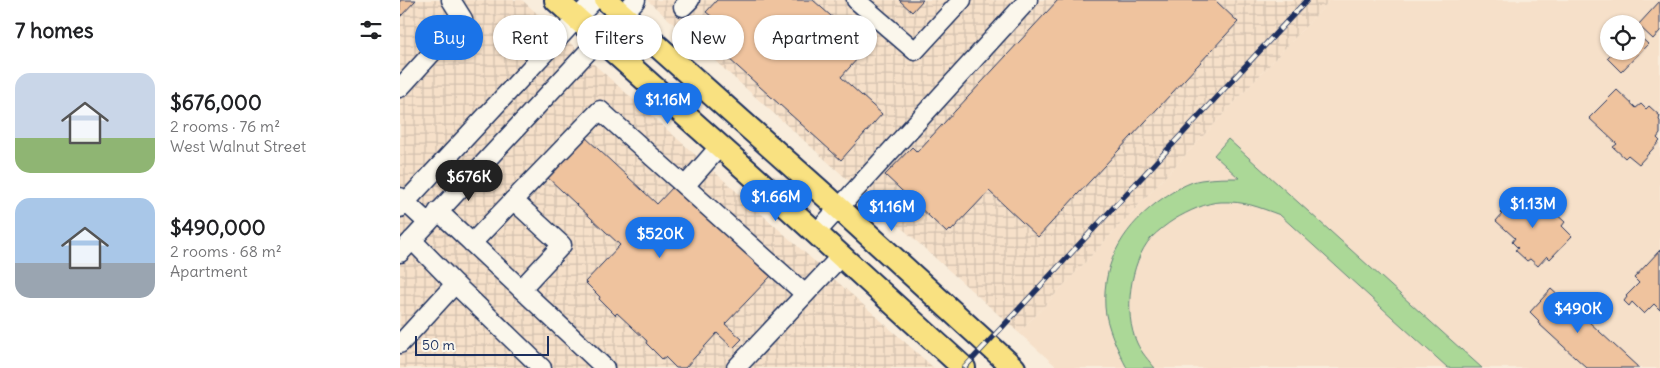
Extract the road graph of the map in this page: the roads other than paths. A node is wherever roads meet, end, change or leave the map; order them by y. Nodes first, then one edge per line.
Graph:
1 (451, 0) edge
2 (556, 0) edge
3 (594, 0) edge
4 (856, 0) edge
5 (962, 0) edge
6 (1028, 0) edge
7 (621, 5) edge
8 (580, 15) edge
9 (577, 18) joint
10 (580, 60) edge
11 (624, 60) edge
12 (400, 88) edge
13 (720, 146) junction
14 (685, 186) junction
15 (513, 200) junction
16 (402, 202) edge
17 (839, 208) junction
18 (433, 217) junction
19 (816, 233) junction
20 (412, 240) junction
21 (472, 243) junction
22 (400, 253) edge
23 (841, 256) junction
24 (455, 284) junction
25 (521, 289) junction
26 (805, 294) junction
27 (400, 344) edge
28 (542, 368) edge
29 (605, 368) edge
30 (736, 368) edge
31 (964, 368) edge
32 (1014, 368) edge

1 - 12 street
2 - 9 main road
3 - 8 street
4 - 5 street
6 - 17 street
7 - 17 main road
9 - 16 street
10 - 18 street
11 - 13 main road
13 - 14 street
13 - 19 main road
14 - 15 street
14 - 26 street
15 - 21 street
15 - 25 street
16 - 18 street
17 - 19 street
17 - 32 main road
18 - 20 street
18 - 21 street
19 - 23 main road
20 - 22 street
20 - 24 street
21 - 25 street
23 - 26 street
23 - 31 main road
24 - 27 street
24 - 28 street
25 - 29 street
26 - 30 street

